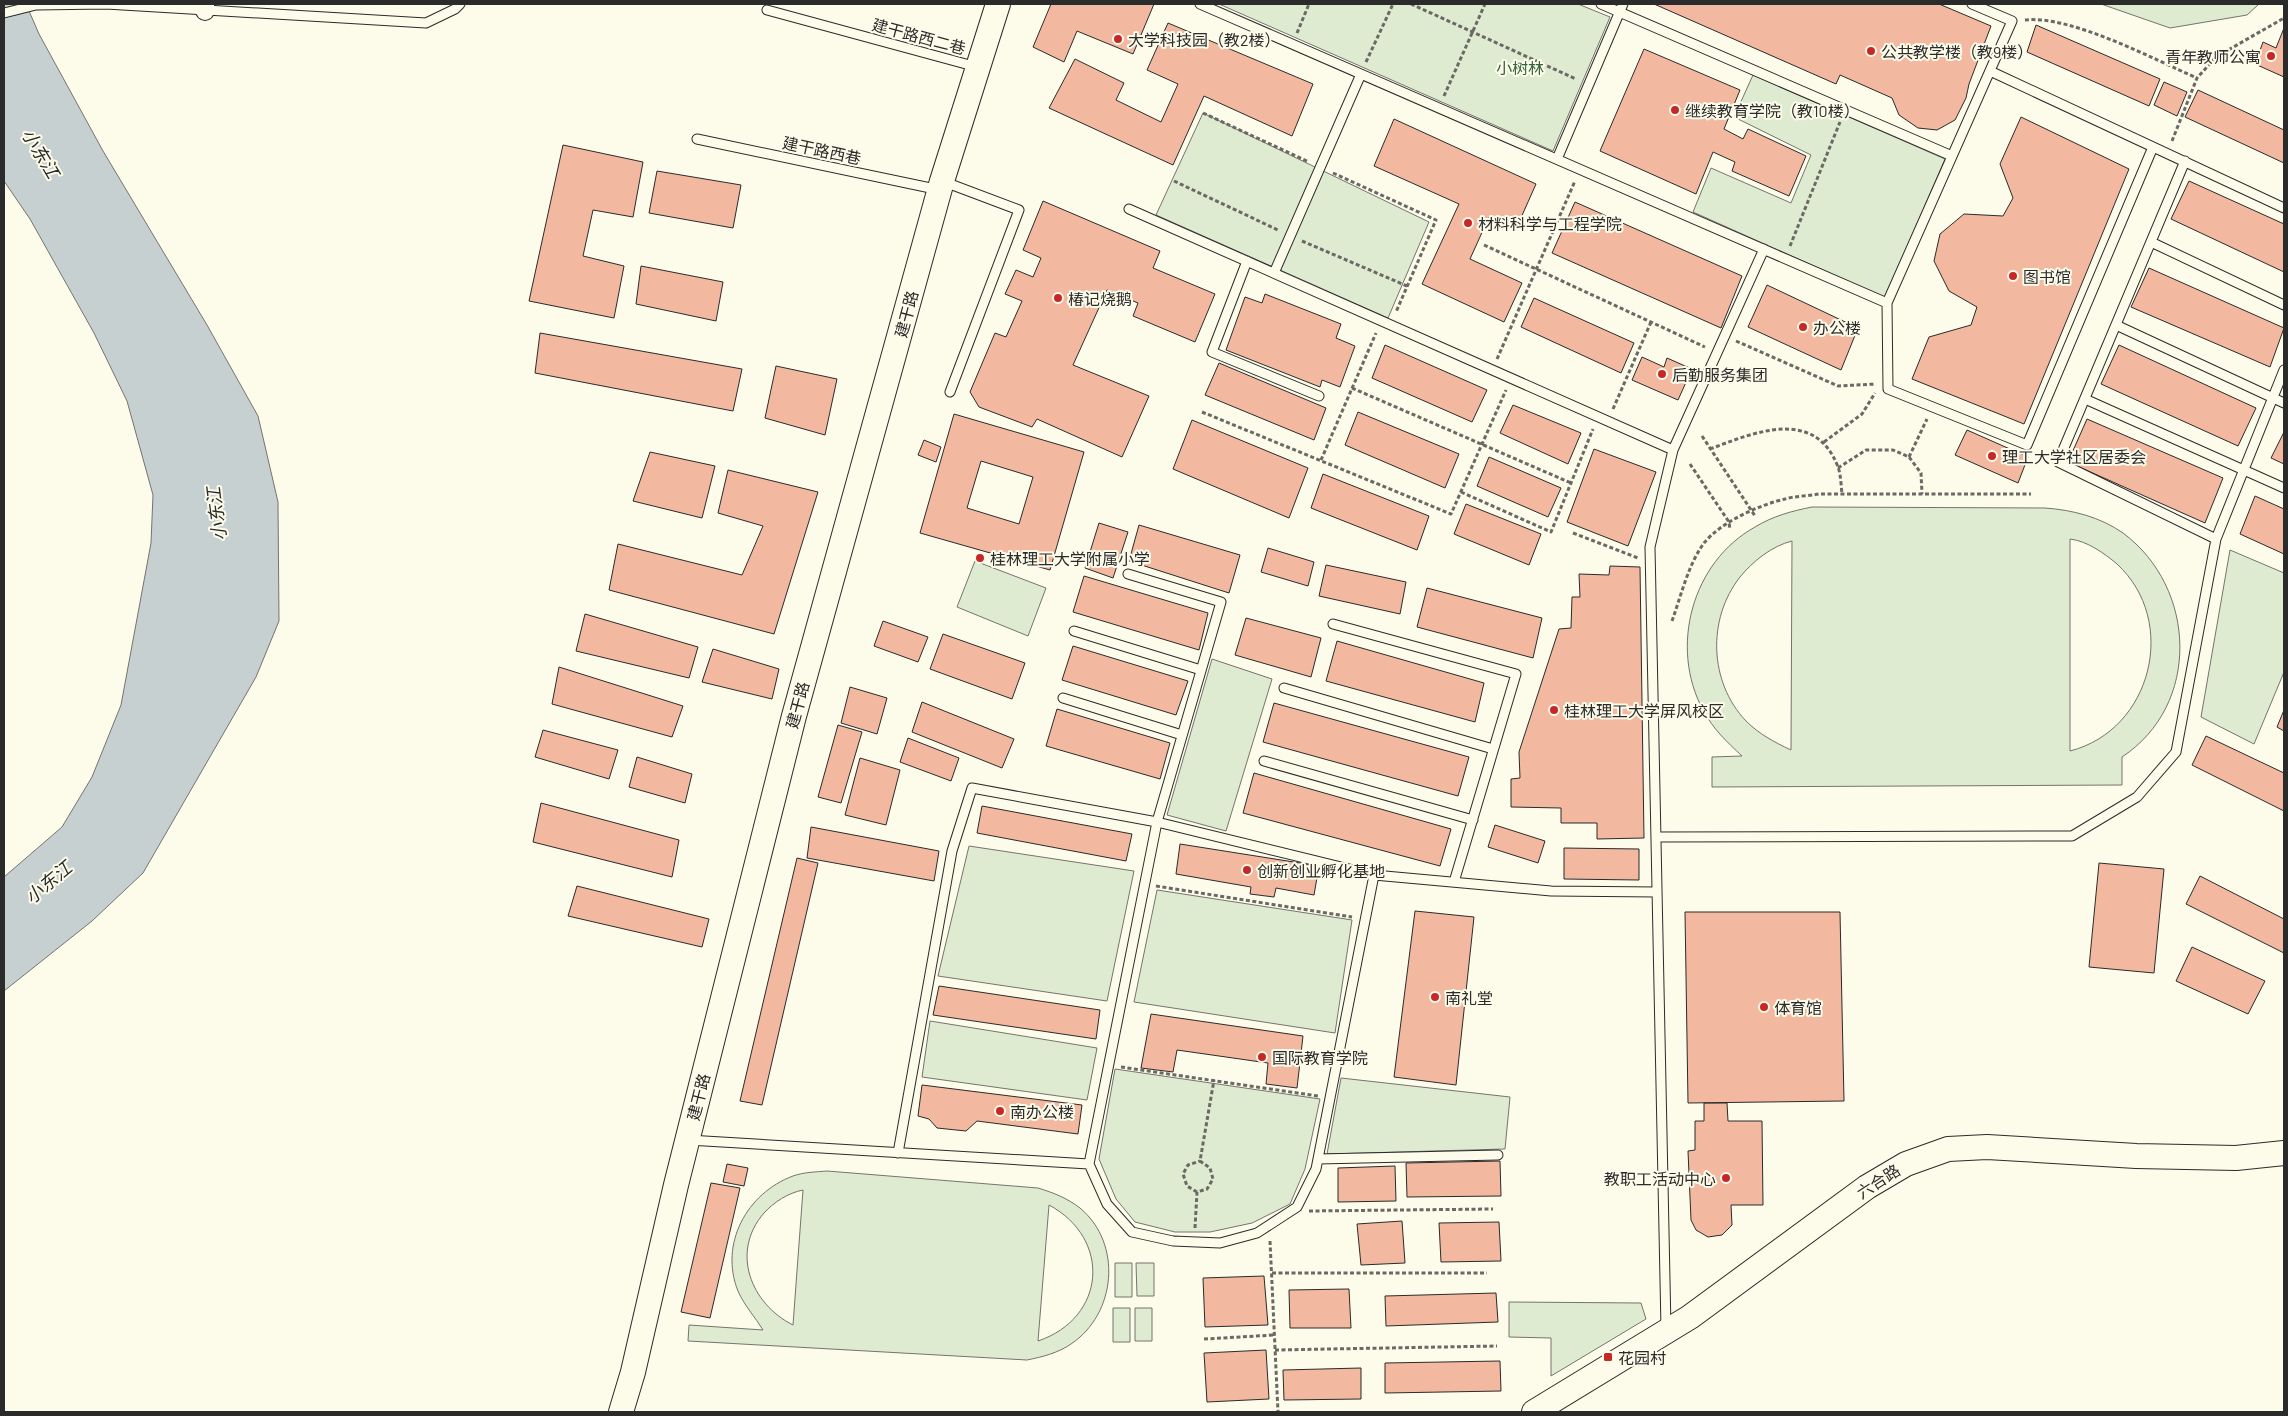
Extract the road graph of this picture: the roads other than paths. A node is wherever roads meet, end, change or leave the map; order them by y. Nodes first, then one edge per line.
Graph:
1 (460, 4) edge
2 (998, 4) edge
3 (1200, 4) edge
4 (1601, 4) edge
5 (1972, 4) edge
6 (36, 5) edge
7 (205, 7) edge
8 (1621, 8) edge
9 (767, 10) dead end
10 (4, 13) edge
11 (977, 67) junction
12 (1990, 71) junction
13 (1361, 74) junction
14 (697, 138) dead end
15 (2153, 147) junction
16 (1952, 156) junction
17 (1557, 159) junction
18 (2185, 161) junction
19 (941, 186) junction
20 (2284, 208) edge
21 (1129, 209) dead end
22 (2151, 242) junction
23 (1764, 249) junction
24 (1247, 262) junction
25 (1274, 273) junction
26 (1887, 303) junction
27 (2284, 305) edge
28 (2116, 325) junction
29 (2284, 370) edge
30 (950, 392) dead end
31 (1319, 396) dead end
32 (2273, 397) junction
33 (2085, 399) junction
34 (2284, 402) edge
35 (1673, 450) junction
36 (2244, 469) junction
37 (2284, 488) edge
38 (2216, 539) junction
39 (1128, 574) dead end
40 (1333, 624) dead end
41 (1074, 631) dead end
42 (1201, 670) junction
43 (1284, 688) dead end
44 (1063, 698) dead end
45 (1182, 735) junction
46 (1493, 749) junction
47 (1264, 762) dead end
48 (1472, 820) junction
49 (1157, 822) junction
50 (1656, 837) junction
51 (1374, 875) junction
52 (1454, 882) junction
53 (1657, 892) junction
54 (688, 1140) junction
55 (898, 1153) junction
56 (2284, 1153) edge
57 (1498, 1155) dead end
58 (1318, 1159) junction
59 (1090, 1164) junction
60 (1666, 1332) junction
61 (621, 1412) edge
62 (1534, 1412) edge

1 - 7 lane
2 - 11 main road, 建干路
3 - 13 lane
4 - 8 lane
5 - 12 lane
6 - 7 lane
6 - 10 lane
8 - 16 lane
8 - 17 lane
9 - 11 lane, 建干路西二巷
11 - 19 main road, 建干路
12 - 15 lane
12 - 16 lane
13 - 17 lane
13 - 25 lane
14 - 19 lane, 建干路西巷
15 - 18 lane
15 - 26 lane
16 - 26 lane
17 - 23 lane
18 - 20 lane
18 - 22 lane
19 - 30 lane, 建干路西巷
19 - 54 main road, 建干路
21 - 24 lane
22 - 27 lane
22 - 28 lane
23 - 26 lane
23 - 35 lane
24 - 25 lane
24 - 31 lane
25 - 35 lane
28 - 32 lane
28 - 33 lane
29 - 32 lane
32 - 34 lane
32 - 36 lane
33 - 36 lane
33 - 38 lane
35 - 50 lane
36 - 37 lane
36 - 38 lane
38 - 50 lane
39 - 42 lane
40 - 46 lane
41 - 42 lane
42 - 45 lane
43 - 46 lane
44 - 45 lane
45 - 49 lane
46 - 48 lane
47 - 48 lane
48 - 52 lane
49 - 51 lane
49 - 55 lane
49 - 59 lane
50 - 53 lane
51 - 52 lane
51 - 58 lane
52 - 53 lane
53 - 60 lane
54 - 55 lane
54 - 61 main road, 建干路
55 - 59 lane
56 - 60 main road, 六合路
57 - 58 lane
58 - 59 lane
60 - 62 main road, 六合路

